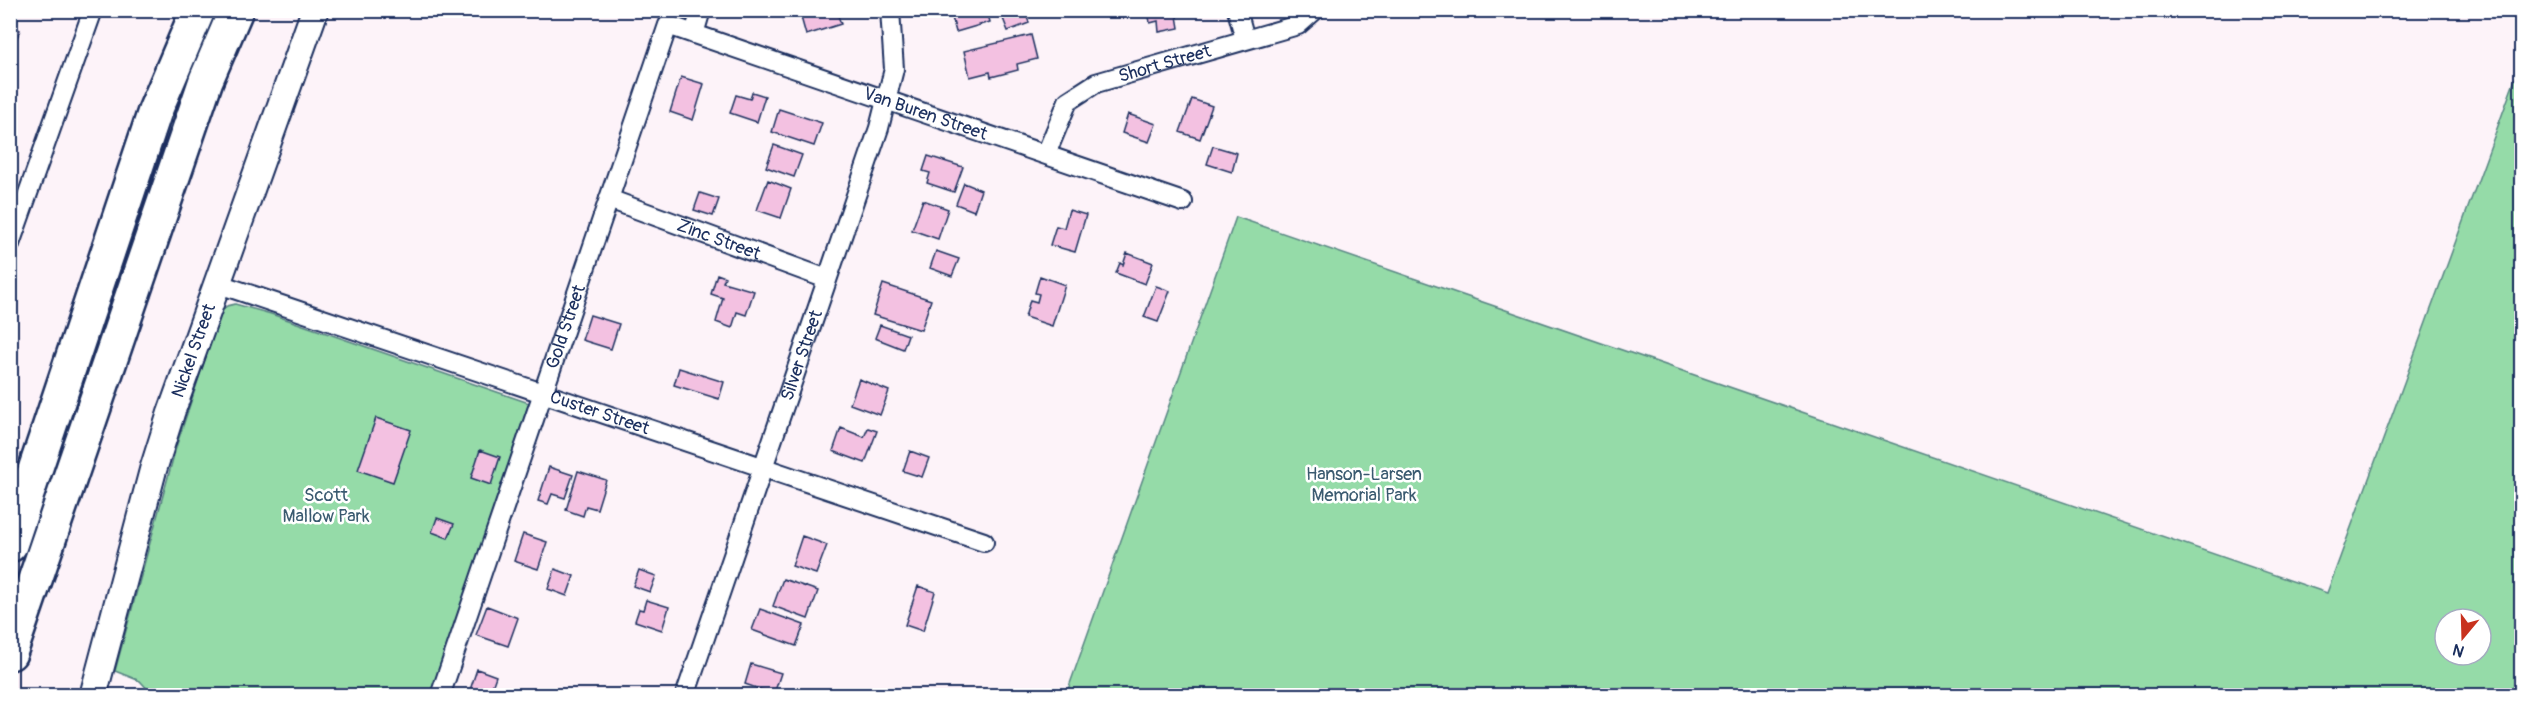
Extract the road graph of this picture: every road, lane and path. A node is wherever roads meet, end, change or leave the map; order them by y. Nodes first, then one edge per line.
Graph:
1 (93, 10) edge
2 (183, 10) edge
3 (198, 10) edge
4 (236, 10) edge
5 (241, 10) edge
6 (315, 10) edge
7 (701, 10) edge
8 (890, 10) edge
9 (1237, 10) edge
10 (1315, 10) edge
11 (668, 25) joint
12 (694, 34) junction
13 (1245, 39) junction
14 (206, 80) junction
15 (886, 100) junction
16 (155, 111) junction
17 (1046, 154) junction
18 (609, 199) junction
19 (1183, 202) dead end
20 (10, 244) edge
21 (827, 279) junction
22 (216, 283) junction
23 (543, 393) junction
24 (763, 468) junction
25 (984, 542) dead end
26 (10, 545) edge
27 (10, 652) edge
28 (93, 696) edge
29 (440, 696) edge
30 (685, 696) edge

1 - 20 street
2 - 16 highway
3 - 16 highway
4 - 14 highway
5 - 14 highway
6 - 22 main road, Nickel Street
7 - 12 street
8 - 15 street, Silver Street
9 - 13 street
10 - 13 street, Short Street
11 - 12 street, Van Buren Street
11 - 18 street, Gold Street
12 - 15 street, Van Buren Street
13 - 17 street, Short Street
14 - 27 highway
15 - 17 street, Van Buren Street
15 - 21 street, Silver Street
16 - 26 highway
17 - 19 street, Van Buren Street
18 - 21 street, Zinc Street
18 - 23 street, Gold Street
21 - 24 street, Silver Street
22 - 23 street, Custer Street
22 - 28 main road, Nickel Street
23 - 24 street, Custer Street
23 - 29 street, Gold Street
24 - 25 street, Custer Street
24 - 30 street, Silver Street

